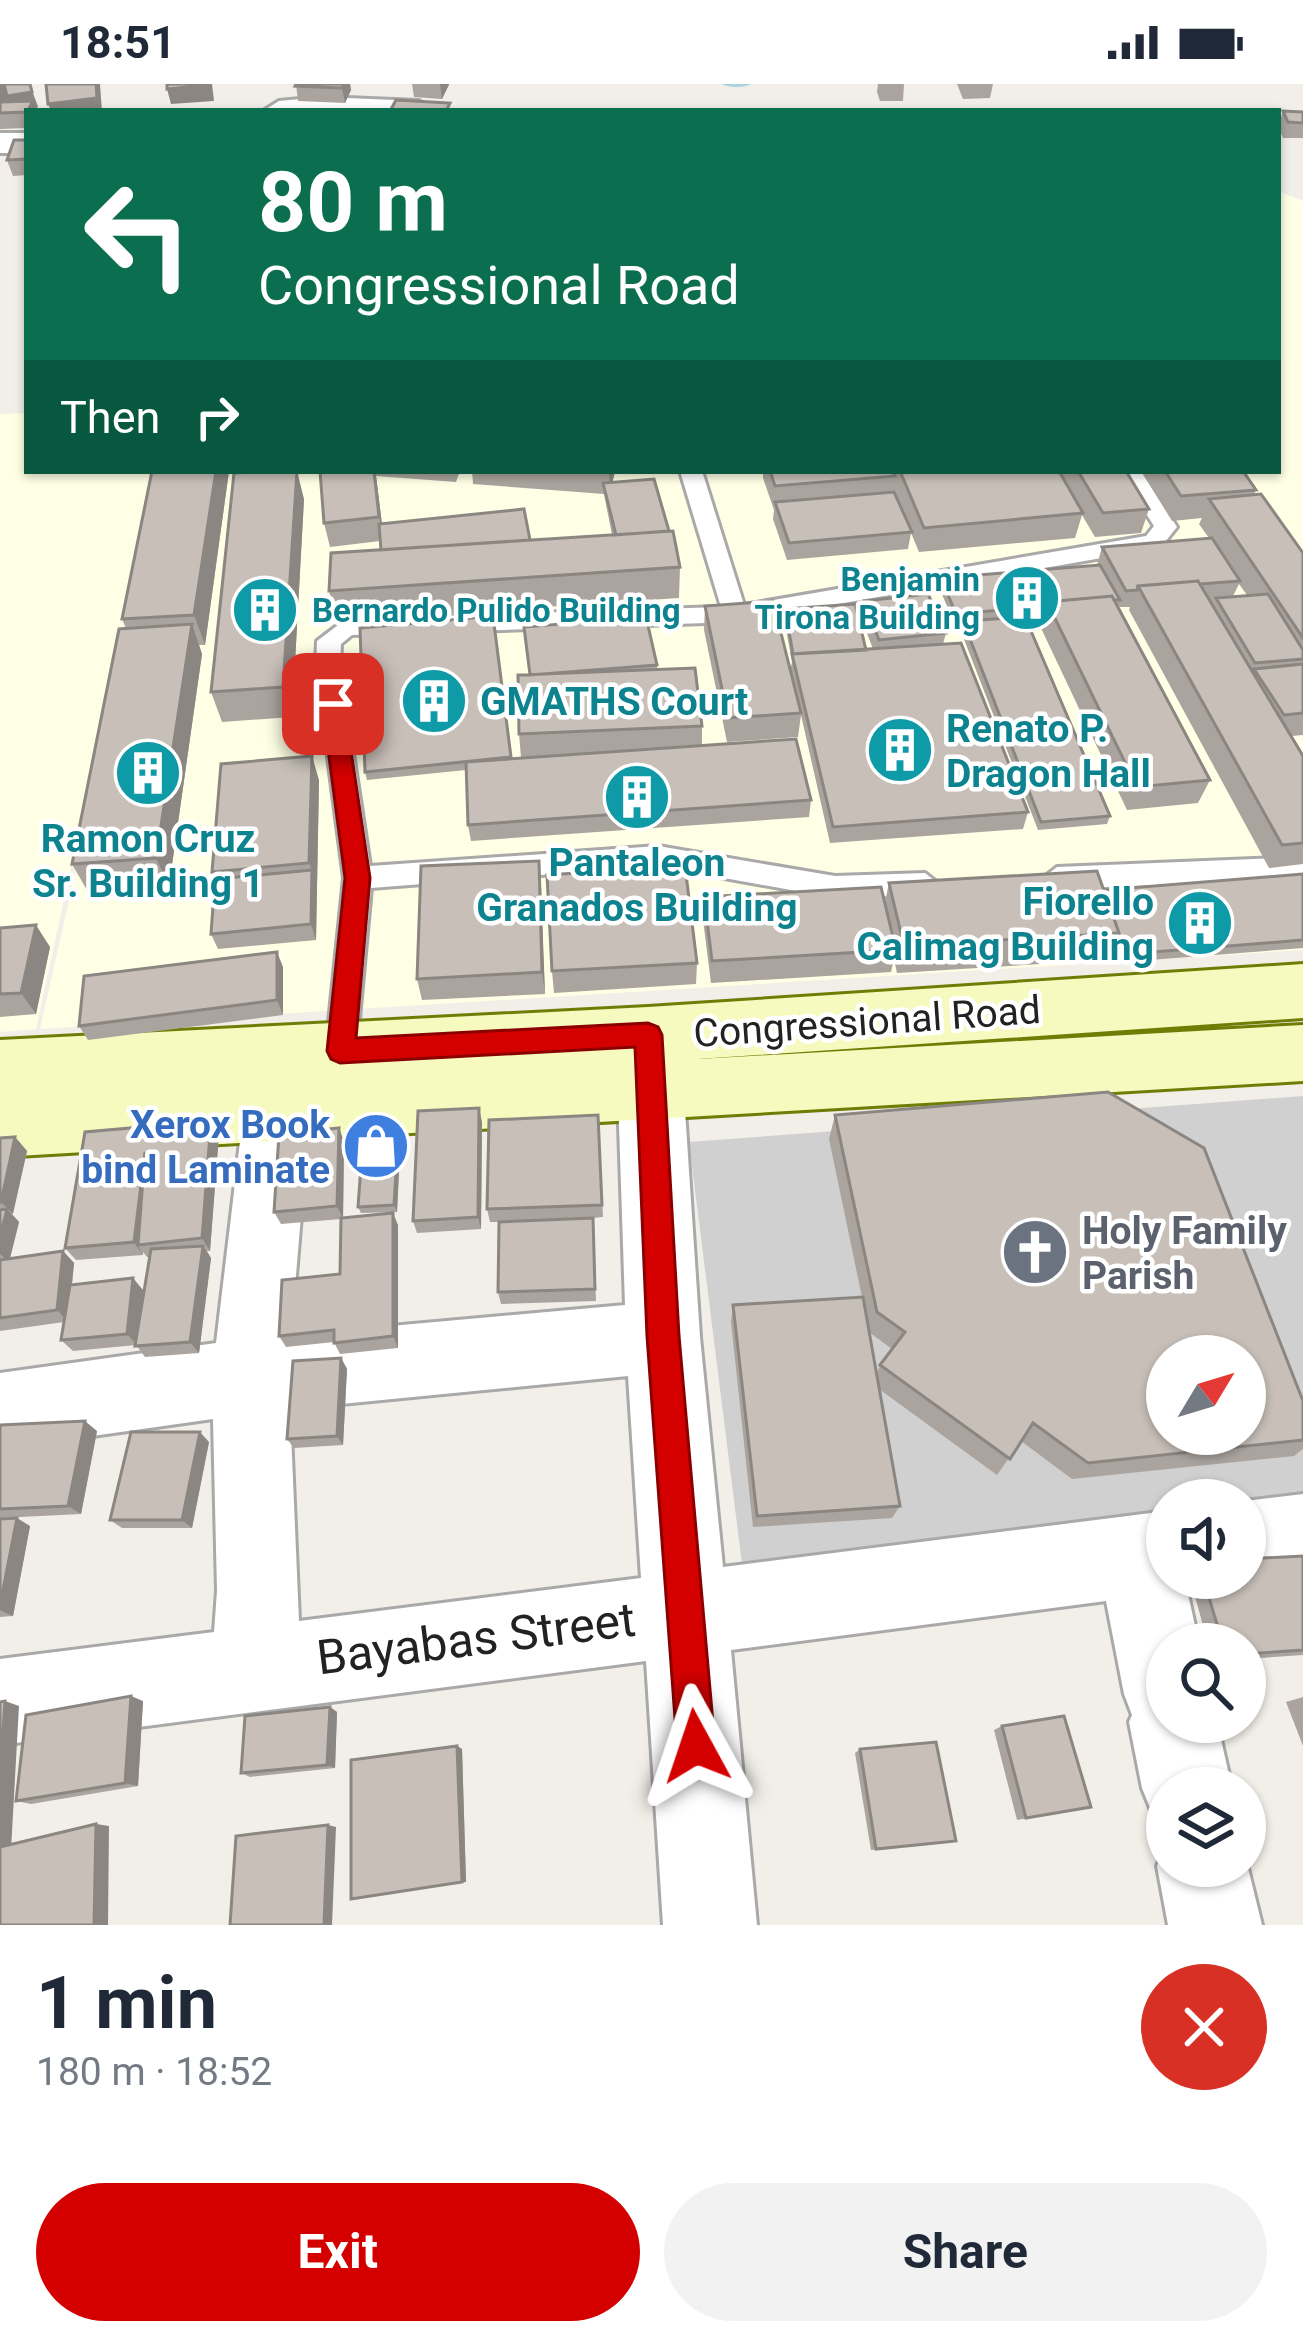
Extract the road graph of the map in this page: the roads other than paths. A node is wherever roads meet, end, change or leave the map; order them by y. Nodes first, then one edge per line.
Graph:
1 (311, 108) edge
2 (346, 108) edge
3 (692, 474) edge
4 (1132, 474) edge
5 (735, 614) junction
6 (1303, 868) edge
7 (358, 878) junction
8 (1022, 880) edge
9 (952, 882) edge
10 (1303, 991) edge
11 (340, 1051) junction
12 (1303, 1053) edge
13 (648, 1065) junction
14 (0, 1069) edge
15 (278, 1108) junction
16 (0, 1126) edge
17 (663, 1336) junction
18 (250, 1376) junction
19 (0, 1411) edge
20 (1303, 1535) edge
21 (1266, 1539) edge
22 (1146, 1554) edge
23 (686, 1612) junction
24 (253, 1666) junction
25 (0, 1702) edge
26 (1207, 1887) edge
27 (710, 1925) edge
28 (1215, 1925) edge

1 - 2 street
3 - 5 lane
4 - 5 lane
5 - 7 lane
6 - 8 lane
7 - 9 lane
7 - 11 lane
10 - 13 main road, Congressional Road
11 - 13 main road, Congressional Road
11 - 14 main road, Congressional Road
12 - 13 main road, Congressional Road
13 - 15 main road, Congressional Road
13 - 17 street
15 - 16 main road, Congressional Road
15 - 18 street
17 - 18 street
17 - 23 street
18 - 19 street
18 - 24 street
20 - 21 street
22 - 23 street, Bayabas Street
23 - 24 street, Bayabas Street
23 - 27 street
24 - 25 street, Bayabas Street
26 - 28 street

